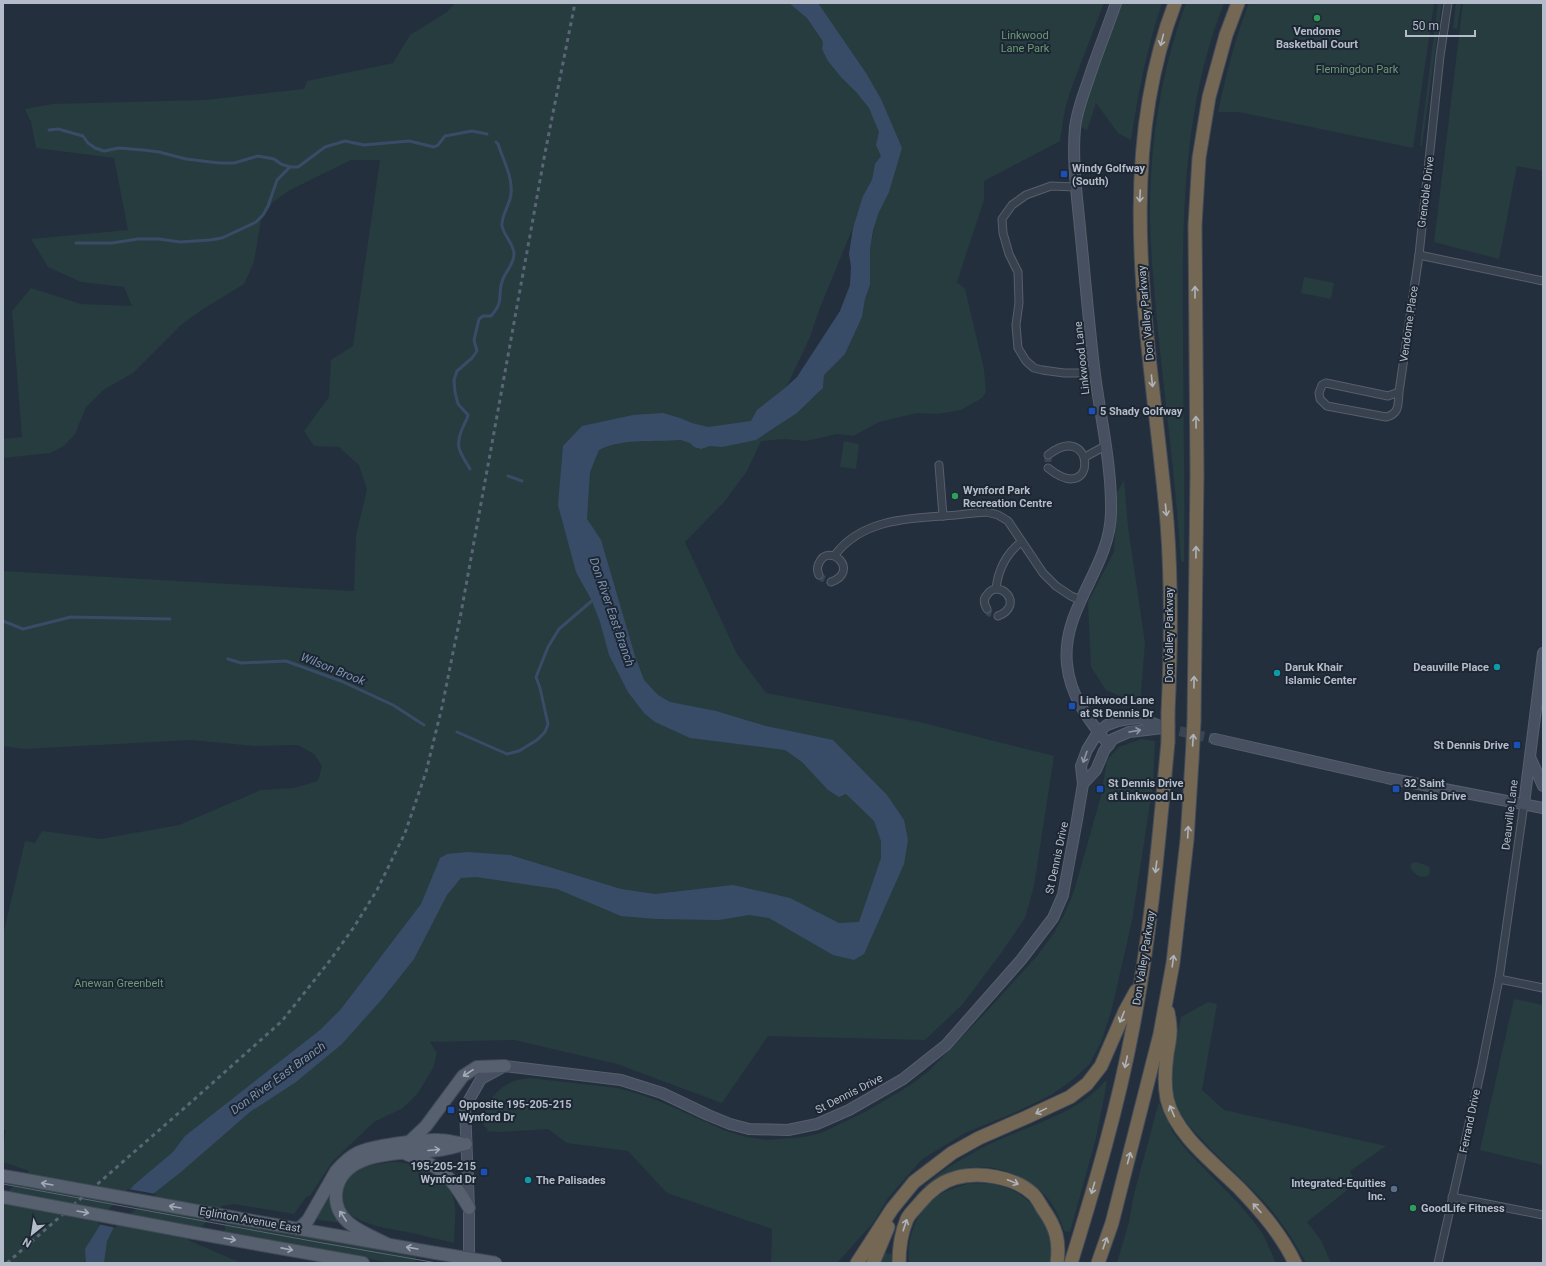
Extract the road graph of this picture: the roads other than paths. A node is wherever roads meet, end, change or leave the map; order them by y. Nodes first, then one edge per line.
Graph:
1 (1116, 3) edge
2 (1175, 3) edge
3 (1238, 3) edge
4 (1448, 3) edge
5 (1076, 187) junction
6 (1419, 255) junction
7 (1543, 281) edge
8 (1095, 373) junction
9 (1399, 392) junction
10 (1105, 446) junction
11 (1048, 455) dead end
12 (1084, 457) junction
13 (939, 465) dead end
14 (1048, 468) dead end
15 (943, 516) junction
16 (1021, 542) junction
17 (835, 555) junction
18 (820, 575) dead end
19 (831, 582) dead end
20 (996, 589) junction
21 (1080, 600) junction
22 (987, 609) dead end
23 (998, 616) dead end
24 (1543, 653) edge
25 (1098, 732) junction
26 (1215, 739) tunnel mouth
27 (1109, 745) junction
28 (1529, 755) junction
29 (1083, 784) junction
30 (1543, 786) edge
31 (1524, 804) junction
32 (1543, 808) edge
33 (1499, 979) junction
34 (1141, 983) junction
35 (1543, 988) edge
36 (1166, 1000) junction
37 (505, 1066) junction
38 (409, 1142) junction
39 (466, 1144) junction
40 (402, 1152) junction
41 (928, 1172) junction
42 (3, 1176) edge
43 (3, 1197) edge
44 (1452, 1197) junction
45 (469, 1208) junction
46 (1543, 1215) edge
47 (1271, 1224) junction
48 (300, 1228) junction
49 (387, 1244) junction
50 (310, 1253) junction
51 (331, 1263) edge
52 (363, 1263) edge
53 (469, 1263) edge
54 (496, 1263) edge
55 (857, 1263) edge
56 (873, 1263) edge
57 (899, 1263) edge
58 (1057, 1263) edge
59 (1071, 1263) edge
60 (1098, 1263) edge
61 (1287, 1263) edge
62 (1295, 1263) edge
63 (1438, 1263) edge

1 - 5 street, Linkwood Lane
2 -> 34 highway, Don Valley Parkway, bridge
36 -> 3 highway, bridge
4 - 6 street, Grenoble Drive
5 - 8 street, Linkwood Lane
5 - 8 street
6 - 7 street
6 - 9 street, Vendome Place
8 - 10 street, Linkwood Lane
9 - 9 street, Vendome Place
10 - 12 street
10 - 21 street, Linkwood Lane
11 - 12 street
12 - 14 street
13 - 15 street
15 - 16 street
15 - 17 street
16 - 20 street
16 - 21 street
17 - 18 street
17 - 19 street
20 - 22 street
20 - 23 street
21 - 25 street, Linkwood Lane
24 - 28 street, Deauville Lane
25 - 27 street, Linkwood Lane
27 -> 25 street, St Dennis Drive
25 -> 29 street, St Dennis Drive
26 - 31 street
27 - 29 street, St Dennis Drive
28 - 30 street
28 - 31 street, Deauville Lane
29 - 37 street, St Dennis Drive
31 - 32 street
31 - 33 street, Deauville Lane
33 - 35 street
33 - 44 street, Ferrand Drive
34 -> 41 highway
34 -> 59 highway, Don Valley Parkway
47 -> 36 highway
60 -> 36 highway
37 -> 38 main road
37 - 39 street
38 - 39 main road
38 - 48 main road
40 -> 39 main road
39 - 45 street
40 - 45 main road
49 -> 40 main road
41 - 55 highway
41 - 56 highway
48 -> 42 main road, Eglinton Avenue East, bridge
43 -> 50 main road, Eglinton Avenue East, bridge
44 - 46 street
44 - 63 street, Ferrand Drive
45 - 53 street
47 - 61 highway
47 - 62 highway
48 - 49 main road, Eglinton Avenue East
54 -> 49 main road, Eglinton Avenue East, bridge
50 - 51 main road
50 - 52 main road, Eglinton Avenue East
57 -> 58 highway

